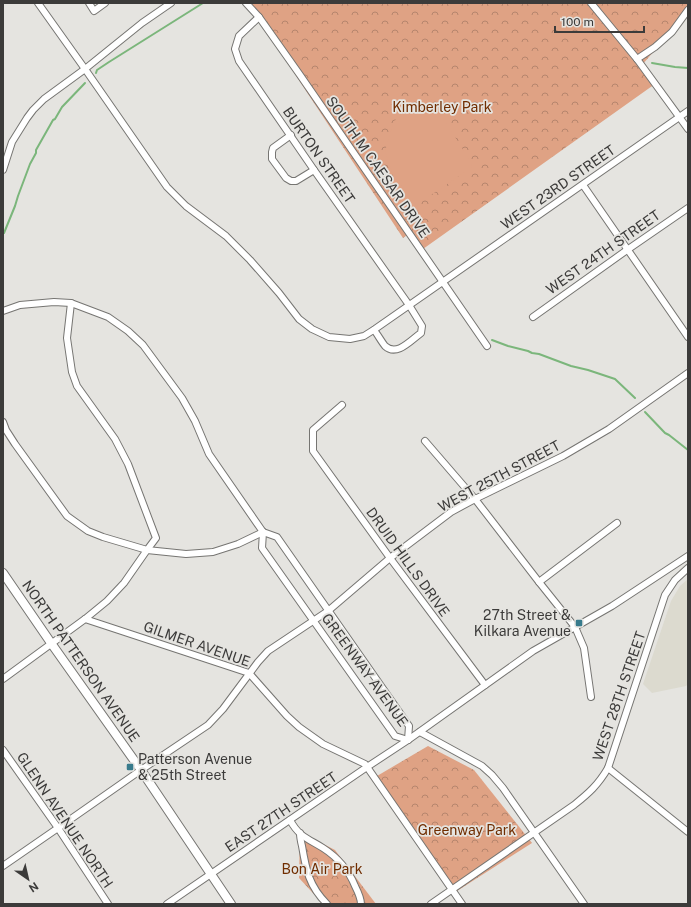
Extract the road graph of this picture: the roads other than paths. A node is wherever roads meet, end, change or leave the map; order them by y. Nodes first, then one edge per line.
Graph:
1 (38, 3) edge
2 (89, 3) edge
3 (105, 3) edge
4 (171, 3) edge
5 (246, 3) edge
6 (591, 3) edge
7 (688, 10) edge
8 (259, 17) junction
9 (637, 59) junction
10 (85, 69) junction
11 (688, 111) edge
12 (679, 117) junction
13 (688, 129) edge
14 (291, 135) junction
15 (3, 170) edge
16 (314, 170) junction
17 (583, 185) junction
18 (688, 208) edge
19 (627, 250) junction
20 (443, 282) junction
21 (70, 303) junction
22 (409, 305) junction
23 (3, 311) edge
24 (533, 316) dead end
25 (374, 330) junction
26 (688, 337) edge
27 (486, 346) dead end
28 (688, 372) edge
29 (342, 405) dead end
30 (3, 422) edge
31 (425, 440) dead end
32 (475, 499) junction
33 (617, 522) dead end
34 (263, 532) junction
35 (147, 550) junction
36 (688, 556) edge
37 (390, 558) junction
38 (688, 568) edge
39 (3, 573) edge
40 (539, 582) junction
41 (328, 611) junction
42 (85, 619) junction
43 (313, 621) junction
44 (574, 627) junction
45 (51, 643) junction
46 (249, 673) junction
47 (3, 679) edge
48 (485, 686) junction
49 (591, 698) dead end
50 (420, 732) junction
51 (408, 740) junction
52 (3, 750) edge
53 (367, 767) junction
54 (608, 768) junction
55 (141, 770) junction
56 (290, 820) junction
57 (58, 828) junction
58 (688, 832) edge
59 (535, 833) junction
60 (300, 834) junction
61 (3, 866) edge
62 (210, 874) junction
63 (452, 890) junction
64 (108, 904) edge
65 (167, 904) edge
66 (231, 904) edge
67 (327, 904) edge
68 (361, 904) edge
69 (431, 904) edge
70 (462, 904) edge
71 (584, 904) edge

1 - 10 street, WEST 23RD STREET
2 - 3 street
4 - 10 street
5 - 8 street, SOUTH M CAESAR DRIVE
6 - 9 street
7 - 9 street
8 - 14 street, BURTON STREET
8 - 20 street, SOUTH M CAESAR DRIVE
9 - 12 street
10 - 15 street
10 - 25 street, WEST 23RD STREET
11 - 12 street, WEST 23RD STREET
12 - 13 street
12 - 17 street, WEST 23RD STREET
14 - 16 street, BURTON STREET
14 - 16 street
16 - 22 street, BURTON STREET
17 - 19 street
17 - 20 street, WEST 23RD STREET
18 - 19 street, WEST 24TH STREET
19 - 24 street, WEST 24TH STREET
19 - 26 street
20 - 22 street, WEST 23RD STREET
20 - 27 street, SOUTH M CAESAR DRIVE
21 - 23 street, GREENWAY AVENUE
21 - 34 street, GREENWAY AVENUE
21 - 35 street
22 - 25 street, WEST 23RD STREET
22 - 25 street, BURTON STREET
28 - 32 street, WEST 25TH STREET
29 - 37 street, DRUID HILLS DRIVE
30 - 35 street
31 - 32 street
32 - 37 street, WEST 25TH STREET
32 - 40 street
33 - 40 street
34 - 35 street
34 - 41 street, GREENWAY AVENUE
34 - 43 street, GREENWAY AVENUE
35 - 42 street
36 - 44 street, EAST 27TH STREET
37 - 41 street, WEST 25TH STREET
37 - 48 street, DRUID HILLS DRIVE
38 - 54 street, WEST 28TH STREET
39 - 45 main road, NORTH PATTERSON AVENUE
40 - 44 street
41 - 43 street, WEST 25TH STREET
41 - 51 street, GREENWAY AVENUE
42 - 45 street
42 - 46 street, GILMER AVENUE
43 - 46 street, WEST 25TH STREET
43 - 51 street, GREENWAY AVENUE
44 - 48 street, EAST 27TH STREET
44 - 49 street
45 - 47 street
45 - 55 main road, NORTH PATTERSON AVENUE
46 - 53 street, GILMER AVENUE
46 - 55 street, WEST 25TH STREET
48 - 50 street, EAST 27TH STREET
50 - 51 street, EAST 27TH STREET
50 - 59 street, GREENWAY AVENUE
51 - 53 street, EAST 27TH STREET
52 - 57 street, GLENN AVENUE NORTH
53 - 56 street, EAST 27TH STREET
53 - 63 street, GILMER AVENUE
54 - 58 street
54 - 59 street, WEST 28TH STREET
55 - 57 street, WEST 25TH STREET
55 - 62 main road, NORTH PATTERSON AVENUE
56 - 60 street
56 - 62 street, EAST 27TH STREET
57 - 61 street, WEST 25TH STREET
57 - 64 street, GLENN AVENUE NORTH
59 - 63 street, WEST 28TH STREET
59 - 71 street, GREENWAY AVENUE
60 - 67 street
60 - 68 street
62 - 65 street, EAST 27TH STREET
62 - 66 main road, NORTH PATTERSON AVENUE
63 - 69 street, WEST 28TH STREET
63 - 70 street, GILMER AVENUE

